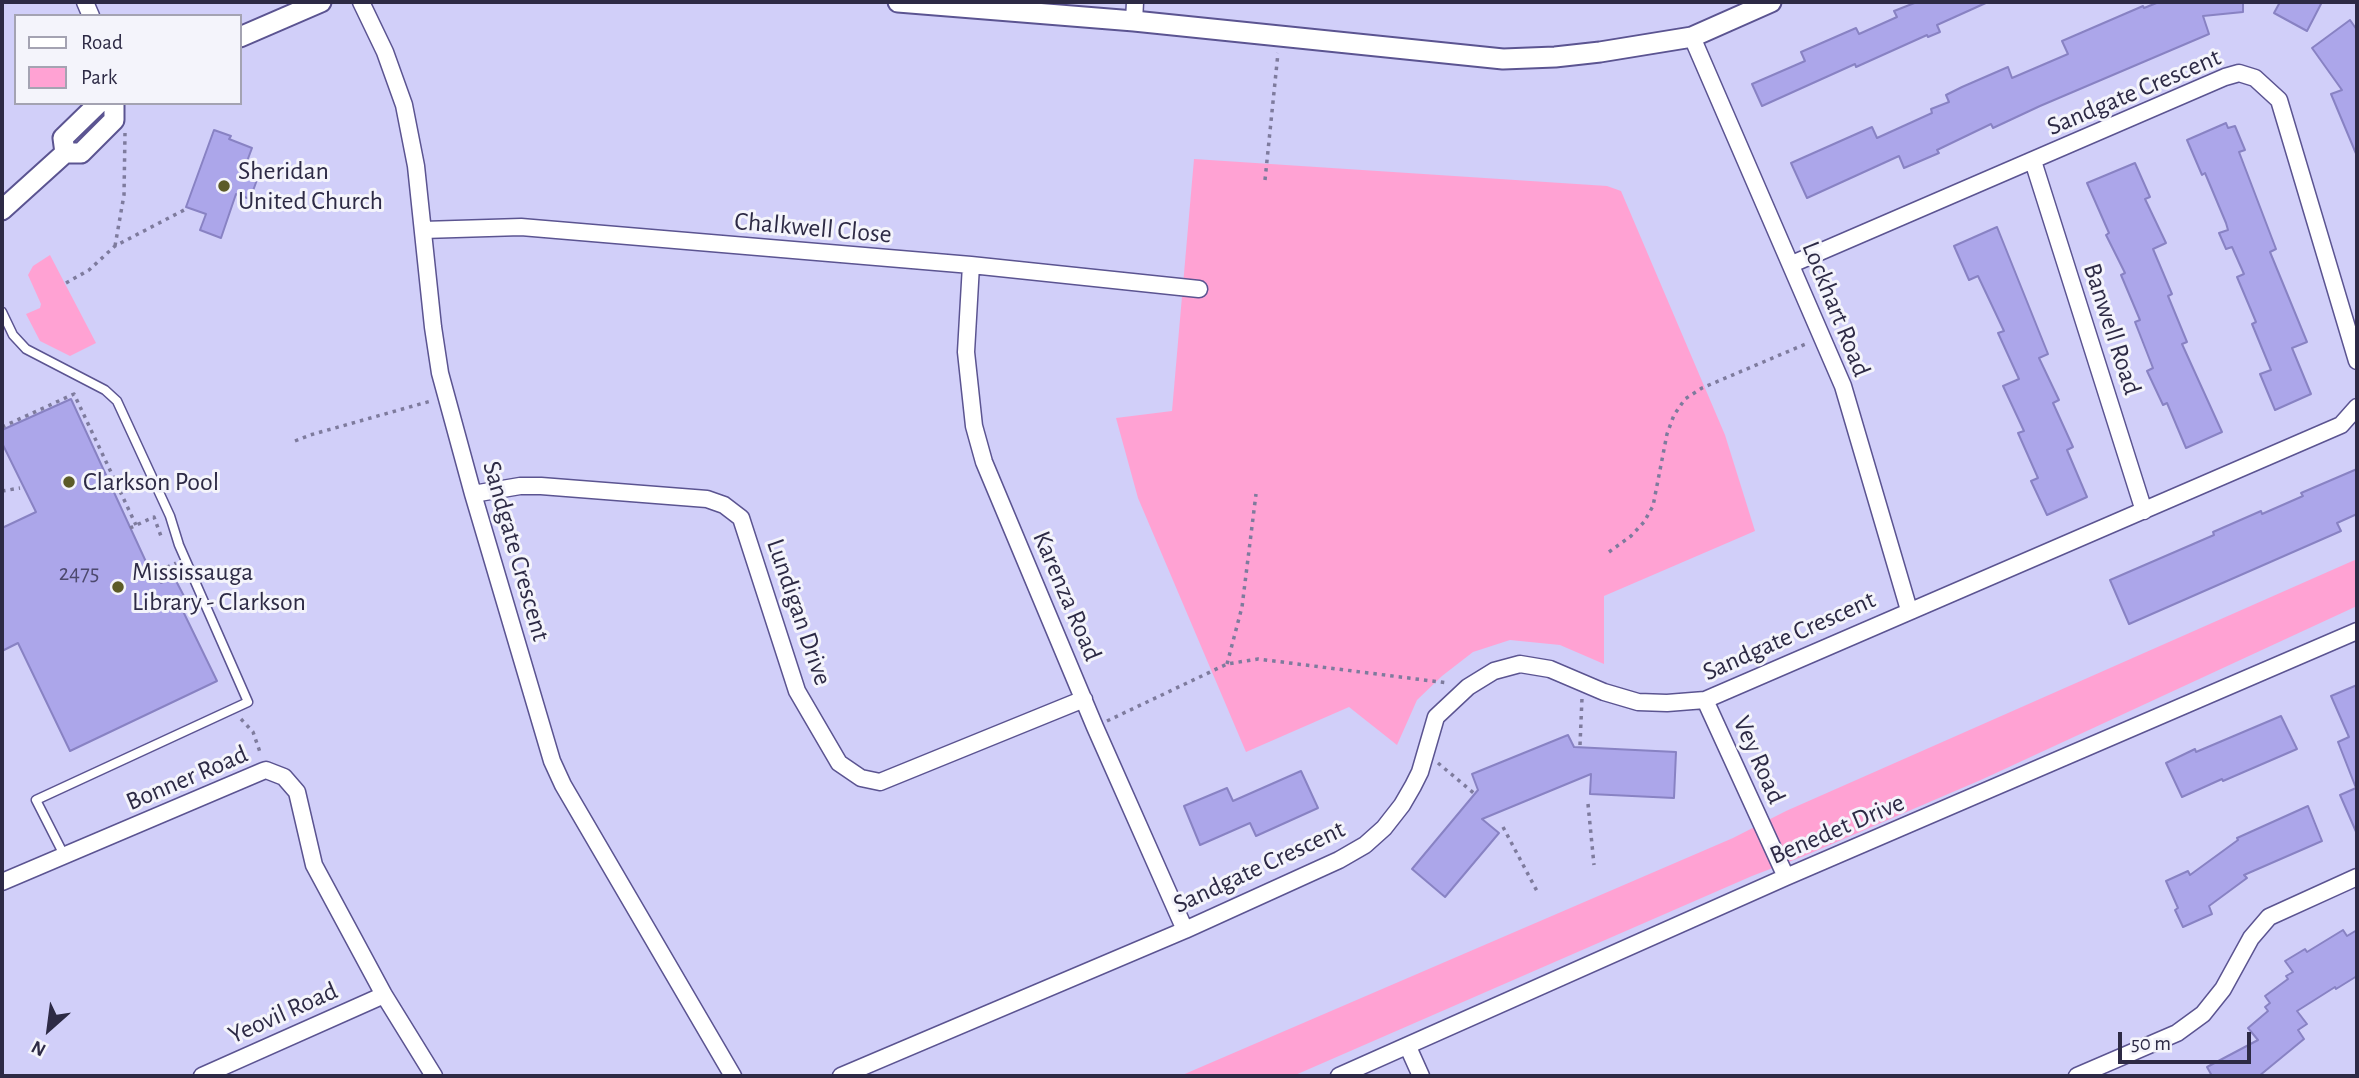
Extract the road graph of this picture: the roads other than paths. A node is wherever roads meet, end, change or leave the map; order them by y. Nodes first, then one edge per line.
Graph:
1 (321, 2) edge
2 (361, 2) edge
3 (898, 2) edge
4 (1771, 2) edge
5 (1135, 11) edge
6 (242, 36) edge
7 (1692, 37) junction
8 (109, 107) edge
9 (2033, 162) junction
10 (2, 210) edge
11 (423, 230) junction
12 (1792, 264) junction
13 (971, 265) junction
14 (1199, 289) dead end
15 (2, 312) edge
16 (2357, 360) edge
17 (2357, 407) edge
18 (473, 494) junction
19 (2144, 511) junction
20 (1909, 610) junction
21 (2357, 631) edge
22 (1084, 699) junction
23 (1705, 700) junction
24 (64, 856) junction
25 (1786, 877) junction
26 (2357, 877) edge
27 (2, 882) edge
28 (1185, 930) junction
29 (384, 995) junction
30 (1408, 1047) junction
31 (202, 1076) edge
32 (434, 1076) edge
33 (733, 1076) edge
34 (841, 1076) edge
35 (1339, 1076) edge
36 (1421, 1076) edge
37 (2077, 1076) edge

1 - 6 street
2 - 11 street, Sandgate Crescent
3 - 5 street
4 - 7 street
5 - 7 street
7 - 12 street, Lockhart Road
8 - 10 street
9 - 12 street, Sandgate Crescent
9 - 16 street, Sandgate Crescent
9 - 19 street, Banwell Road
11 - 13 street, Chalkwell Close
11 - 18 street, Sandgate Crescent
12 - 20 street, Lockhart Road
13 - 14 street, Chalkwell Close
13 - 22 street, Karenza Road
15 - 24 lane
17 - 19 street, Sandgate Crescent
18 - 22 street, Lundigan Drive
18 - 33 street, Sandgate Crescent
19 - 20 street, Sandgate Crescent
20 - 23 street, Sandgate Crescent
21 - 25 street, Benedet Drive
22 - 28 street, Karenza Road
23 - 25 street, Vey Road
23 - 28 street, Sandgate Crescent
24 - 27 street, Bonner Road
24 - 29 street, Bonner Road
25 - 30 street, Benedet Drive
26 - 37 street
28 - 34 street, Sandgate Crescent
29 - 31 street, Yeovil Road
29 - 32 street, Bonner Road
30 - 35 street, Benedet Drive
30 - 36 street

